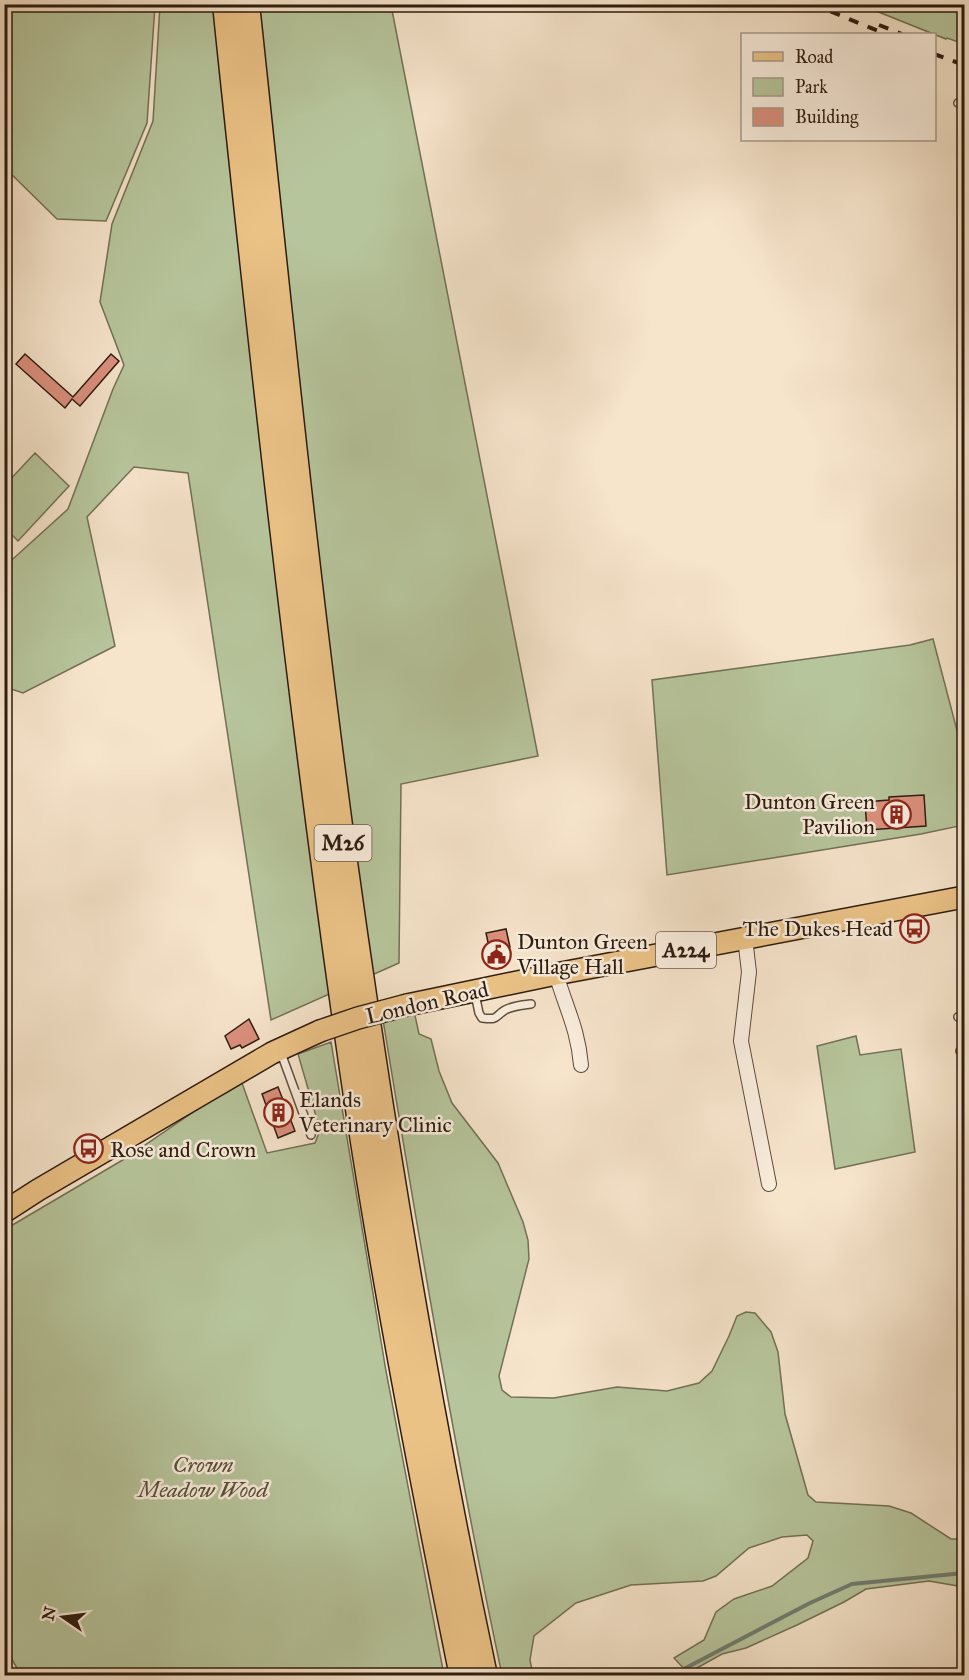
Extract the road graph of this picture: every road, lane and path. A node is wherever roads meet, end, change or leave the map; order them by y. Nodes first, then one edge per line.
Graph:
1 (225, 4) edge
2 (247, 4) edge
3 (964, 897) edge
4 (744, 938) junction
5 (556, 974) junction
6 (474, 991) junction
7 (531, 1004) dead end
8 (280, 1049) junction
9 (580, 1065) dead end
10 (311, 1135) dead end
11 (769, 1184) dead end
12 (4, 1212) edge
13 (462, 1676) edge
14 (485, 1676) edge

1 - 13 highway, M26
2 - 14 highway, M26
3 - 4 main road, London Road / A224
4 - 5 main road, London Road / A224
4 - 11 street
5 - 6 main road, London Road / A224
5 - 9 street
6 - 7 lane
6 - 8 main road, London Road / A224, bridge
8 - 10 lane
8 - 12 main road, London Road / A224

